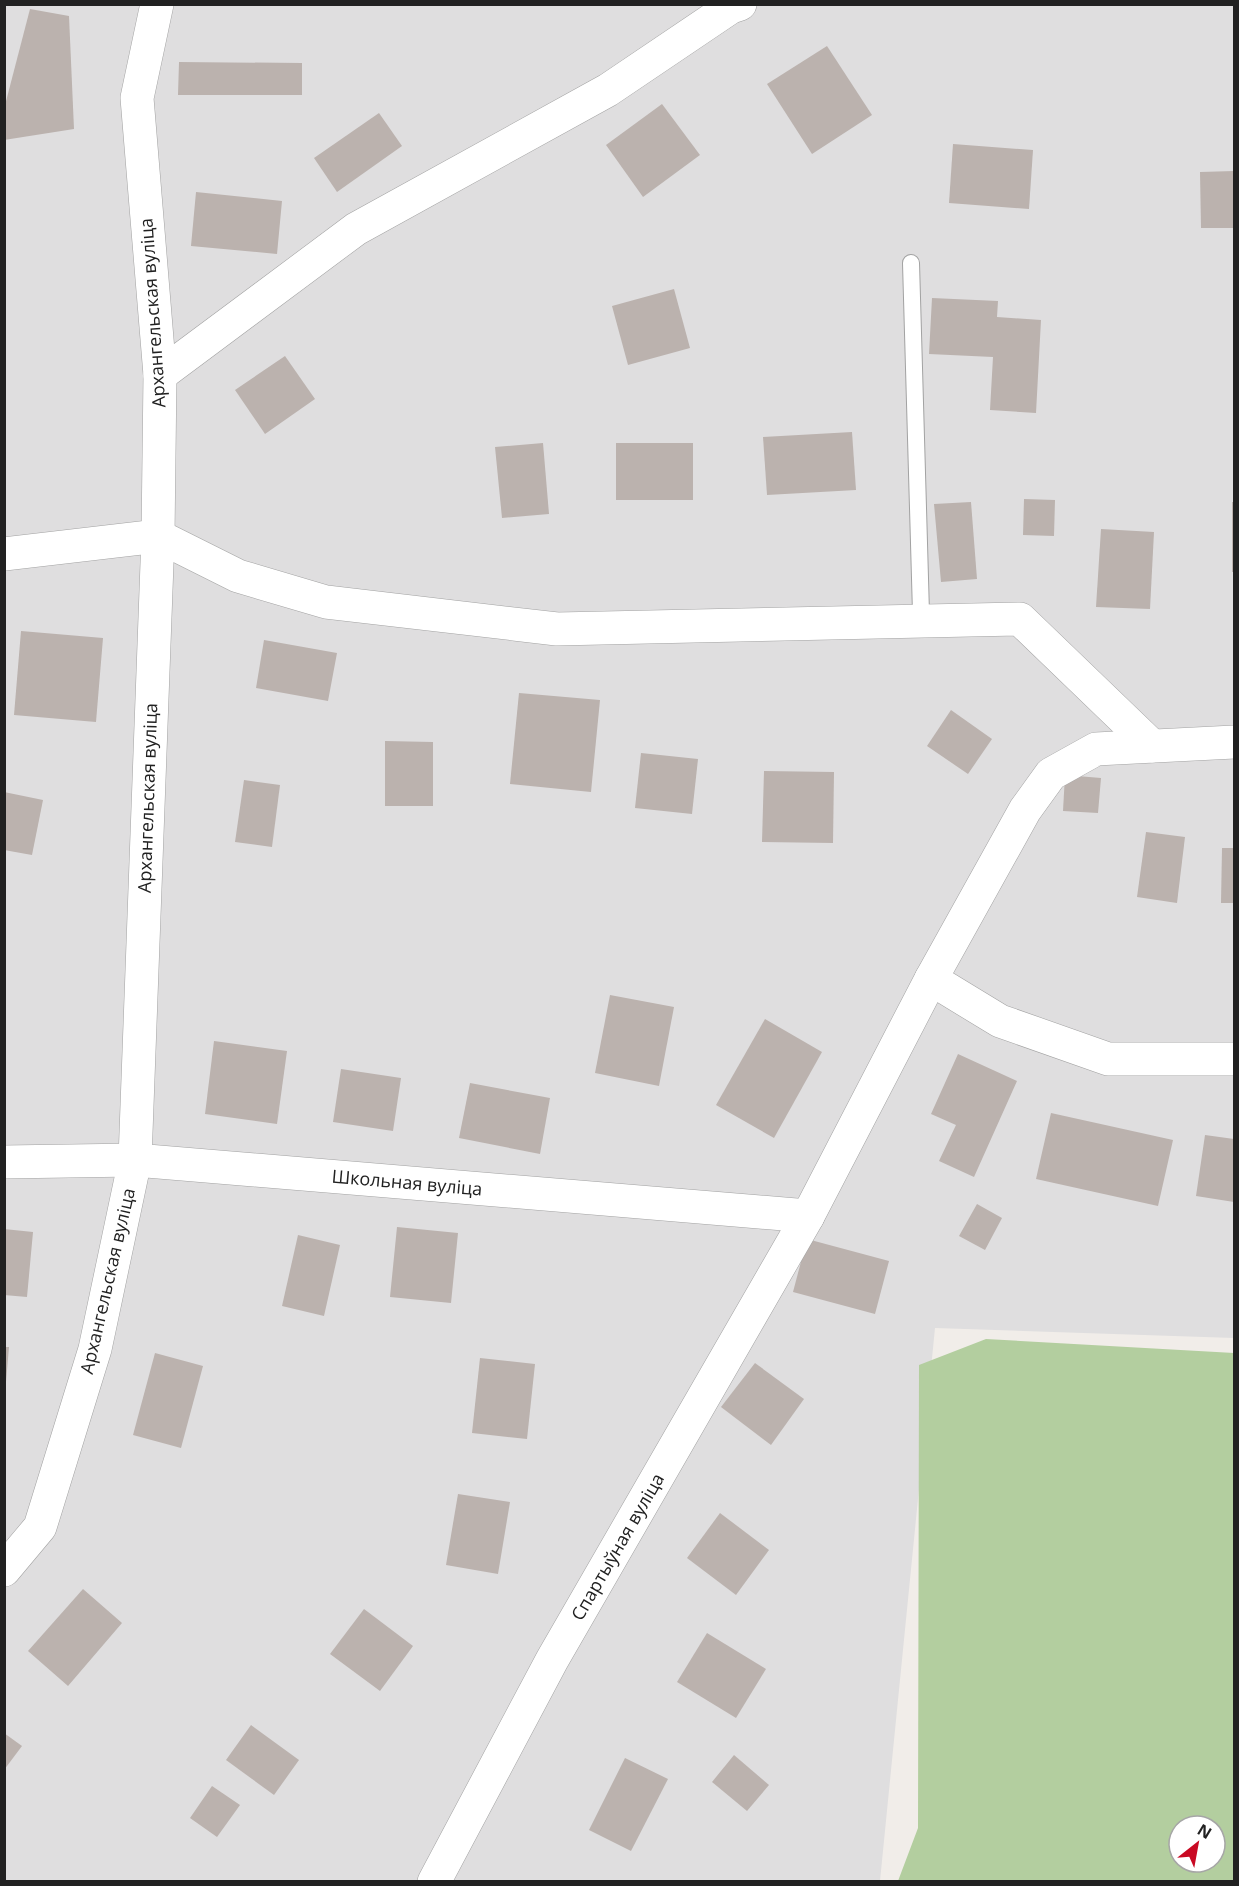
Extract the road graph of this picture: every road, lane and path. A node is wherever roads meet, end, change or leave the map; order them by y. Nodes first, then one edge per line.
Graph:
1 (157, 4) edge
2 (740, 4) edge
3 (911, 262) dead end
4 (160, 375) junction
5 (158, 536) junction
6 (4, 554) edge
7 (921, 613) dead end
8 (1234, 742) edge
9 (1152, 746) junction
10 (931, 979) junction
11 (1234, 1059) edge
12 (135, 1160) junction
13 (4, 1162) edge
14 (808, 1216) junction
15 (4, 1570) edge
16 (434, 1881) edge

1 - 4 street, Архангельская вуліца
2 - 4 street
3 - 7 lane
4 - 5 street, Архангельская вуліца
5 - 6 street
5 - 9 street
5 - 12 street, Архангельская вуліца
8 - 9 street, Спартыўная вуліца
9 - 10 street, Спартыўная вуліца
10 - 11 street
10 - 14 street, Спартыўная вуліца
12 - 13 street, Школьная вуліца
12 - 14 street, Школьная вуліца
12 - 15 street, Архангельская вуліца
14 - 16 street, Спартыўная вуліца

